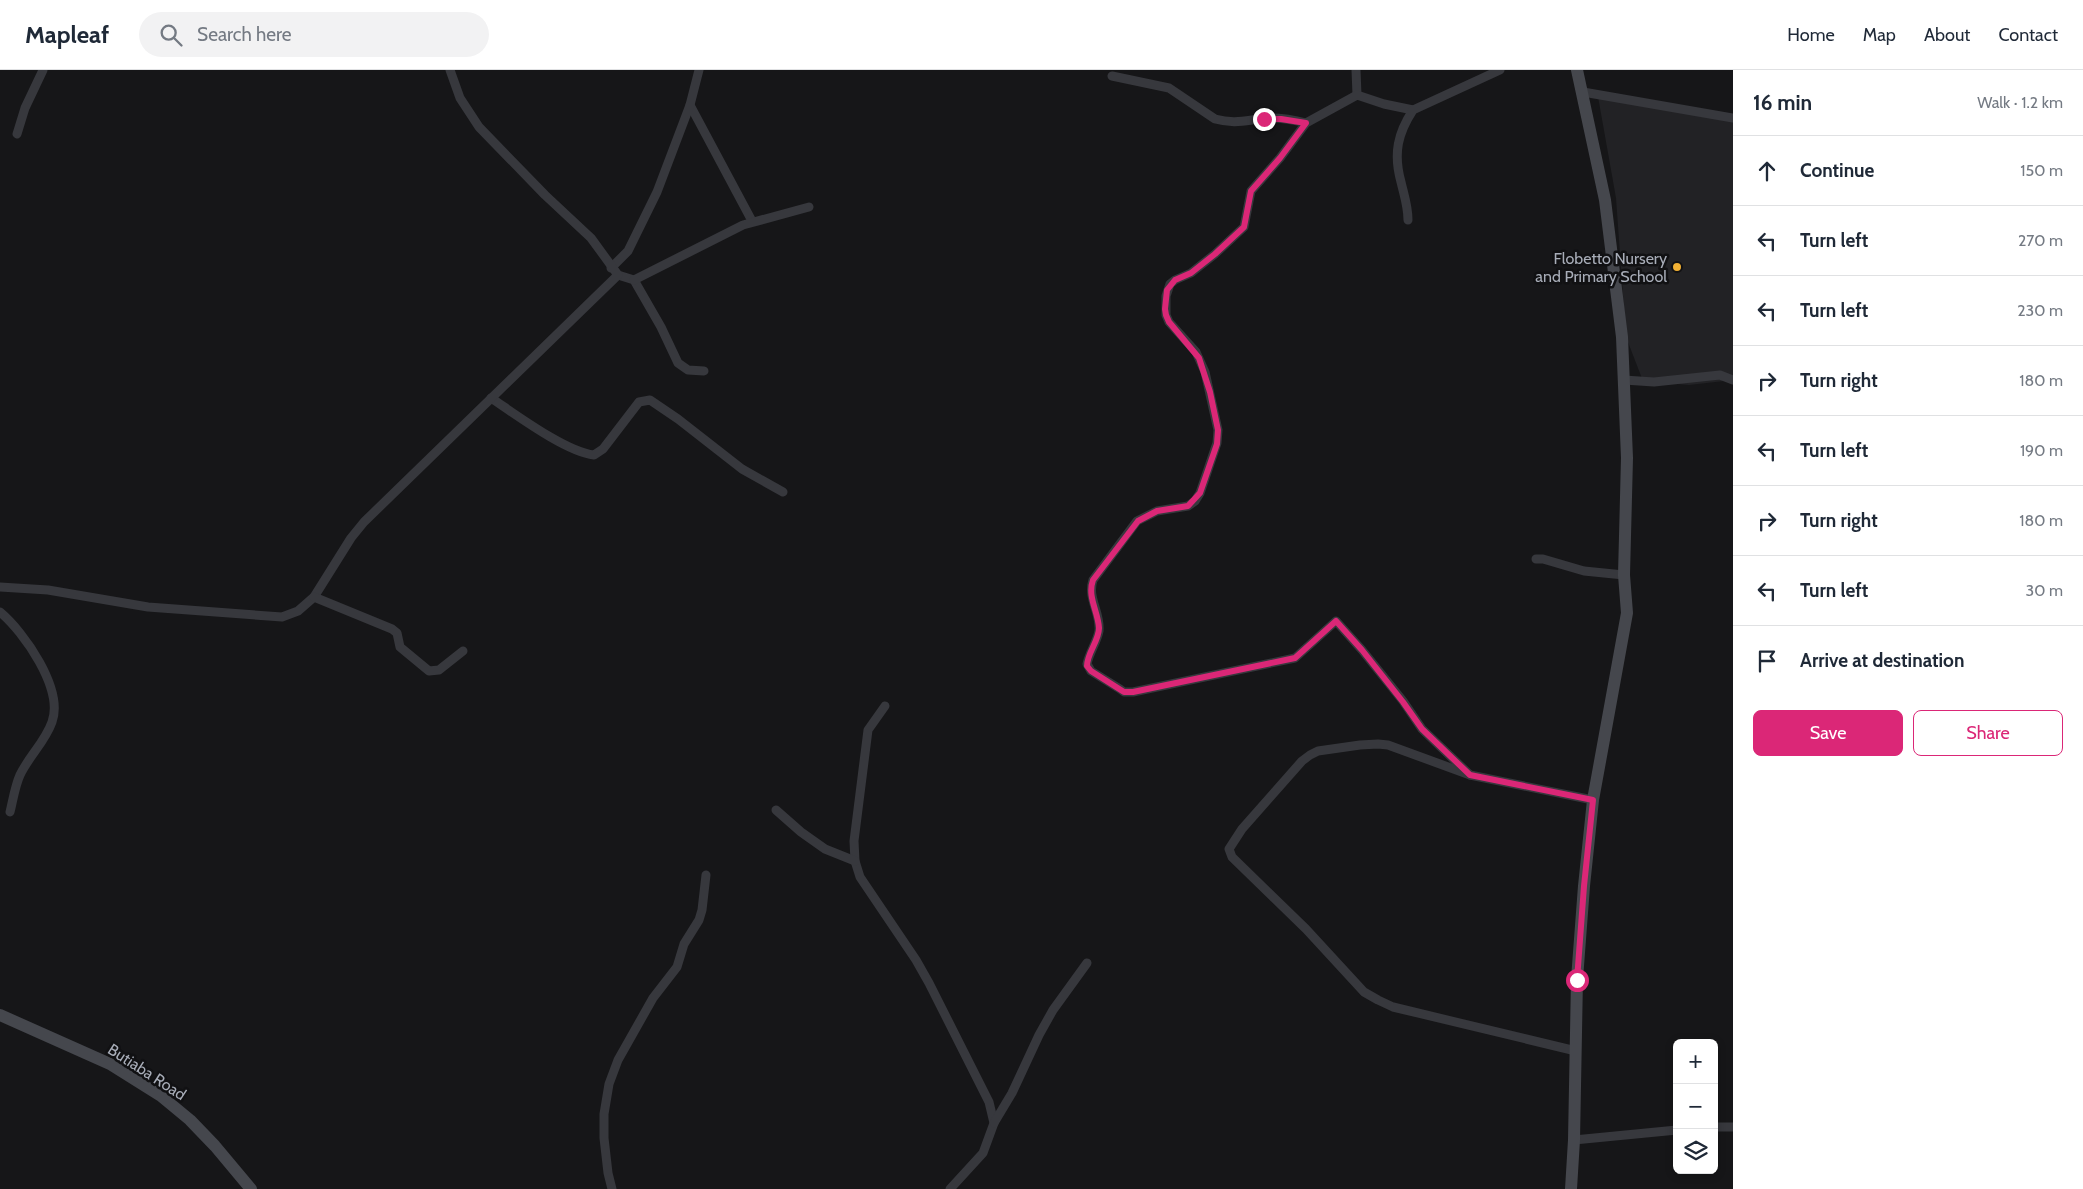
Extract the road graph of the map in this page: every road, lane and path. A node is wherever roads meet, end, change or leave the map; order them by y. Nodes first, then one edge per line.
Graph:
1 (42, 70) edge
2 (450, 70) edge
3 (699, 70) edge
4 (1356, 70) edge
5 (1500, 70) edge
6 (1577, 70) edge
7 (1112, 76) dead end
8 (1583, 92) junction
9 (1357, 96) junction
10 (690, 105) junction
11 (1413, 110) junction
12 (1733, 118) edge
13 (1306, 123) junction
14 (17, 134) dead end
15 (808, 207) dead end
16 (1408, 220) dead end
17 (752, 221) junction
18 (611, 268) junction
19 (618, 275) junction
20 (634, 280) junction
21 (704, 371) dead end
22 (1624, 380) junction
23 (1733, 380) edge
24 (491, 398) junction
25 (783, 492) dead end
26 (1536, 559) dead end
27 (1624, 574) junction
28 (0, 587) edge
29 (314, 597) junction
30 (0, 612) edge
31 (463, 651) dead end
32 (885, 706) dead end
33 (1470, 775) junction
34 (1593, 800) junction
35 (776, 810) dead end
36 (10, 812) dead end
37 (855, 861) junction
38 (706, 875) dead end
39 (1087, 963) dead end
40 (0, 1015) edge
41 (1576, 1051) junction
42 (994, 1123) junction
43 (1718, 1127) edge
44 (1733, 1127) edge
45 (1673, 1130) edge
46 (1574, 1140) junction
47 (251, 1189) edge
48 (612, 1189) edge
49 (950, 1189) edge
50 (1571, 1189) edge

1 - 14 street
2 - 18 street
3 - 10 street
4 - 9 street
5 - 11 street
6 - 8 main road
7 - 13 street
8 - 12 street
8 - 22 main road
9 - 11 street
9 - 13 street
10 - 17 street
10 - 18 street
11 - 16 street
13 - 33 street
15 - 17 street
17 - 20 street
18 - 19 street
19 - 20 street
19 - 24 street
20 - 21 street
22 - 23 street
22 - 27 main road
24 - 25 street
24 - 29 street
26 - 27 street
27 - 34 main road
28 - 29 street
29 - 31 street
30 - 36 street
32 - 37 street
33 - 34 street
33 - 41 street
34 - 41 main road
35 - 37 street
37 - 42 street
38 - 48 street
39 - 42 street
40 - 47 main road, Butiaba Road
41 - 46 main road
42 - 49 street
43 - 44 street
45 - 46 street
46 - 50 main road

